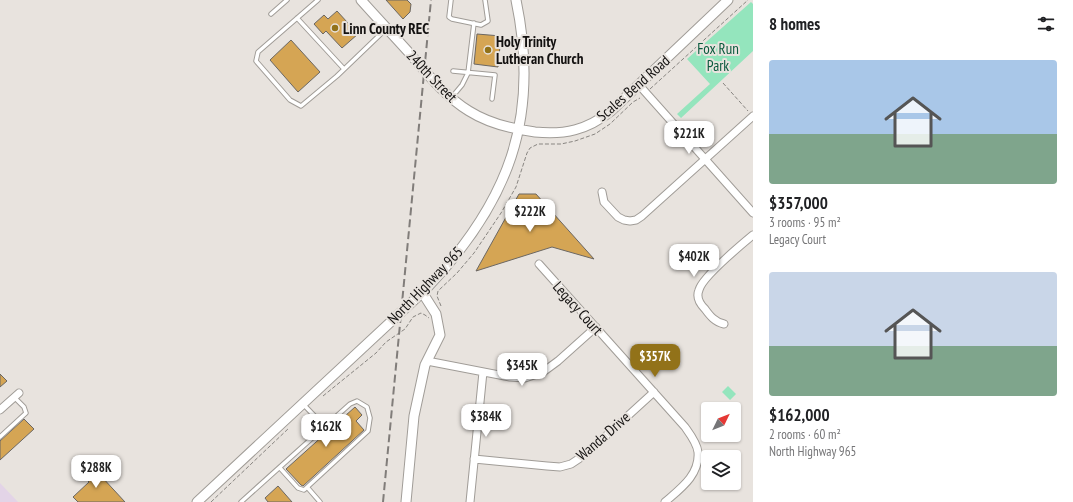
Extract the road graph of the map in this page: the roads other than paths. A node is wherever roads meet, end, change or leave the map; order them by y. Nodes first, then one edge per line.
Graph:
1 (287, 0) edge
2 (318, 0) edge
3 (361, 0) edge
4 (451, 0) edge
5 (485, 0) edge
6 (516, 0) edge
7 (728, 0) edge
8 (271, 14) dead end
9 (297, 18) junction
10 (474, 23) junction
11 (387, 28) junction
12 (344, 69) junction
13 (453, 71) dead end
14 (468, 73) junction
15 (639, 85) junction
16 (451, 98) junction
17 (492, 99) dead end
18 (750, 113) edge
19 (519, 129) junction
20 (705, 159) junction
21 (602, 192) dead end
22 (753, 213) edge
23 (753, 235) edge
24 (539, 264) dead end
25 (422, 292) junction
26 (724, 324) dead end
27 (596, 327) junction
28 (427, 361) junction
29 (483, 372) junction
30 (654, 392) junction
31 (17, 395) joint
32 (303, 404) junction
33 (0, 410) edge
34 (325, 427) junction
35 (0, 438) edge
36 (474, 459) junction
37 (280, 468) junction
38 (307, 488) junction
39 (197, 502) edge
40 (241, 502) edge
41 (320, 502) edge
42 (406, 502) edge
43 (470, 502) edge
44 (665, 502) edge

1 - 8 lane
2 - 9 lane
3 - 11 street, 240th Street
4 - 10 lane
5 - 10 lane
6 - 19 street, North Highway 965
7 - 15 street, Scales Bend Road
9 - 12 lane
9 - 12 lane
10 - 14 lane
11 - 12 lane
11 - 16 street, 240th Street
13 - 14 lane
14 - 16 lane
14 - 17 lane
15 - 19 street, Scales Bend Road
15 - 20 street
16 - 19 street, 240th Street
18 - 20 street
19 - 25 street, North Highway 965
20 - 21 street
20 - 22 street
23 - 26 street
24 - 27 street, Legacy Court
25 - 28 street
25 - 32 street, North Highway 965
27 - 29 street
27 - 30 street, Legacy Court
28 - 29 street
28 - 42 street
29 - 36 street
30 - 36 street, Wanda Drive
30 - 44 street, Legacy Court
31 - 33 street
31 - 35 lane
32 - 34 lane
32 - 39 street, North Highway 965
34 - 37 lane
34 - 38 lane
36 - 43 street
37 - 38 lane
37 - 40 lane
38 - 41 lane

